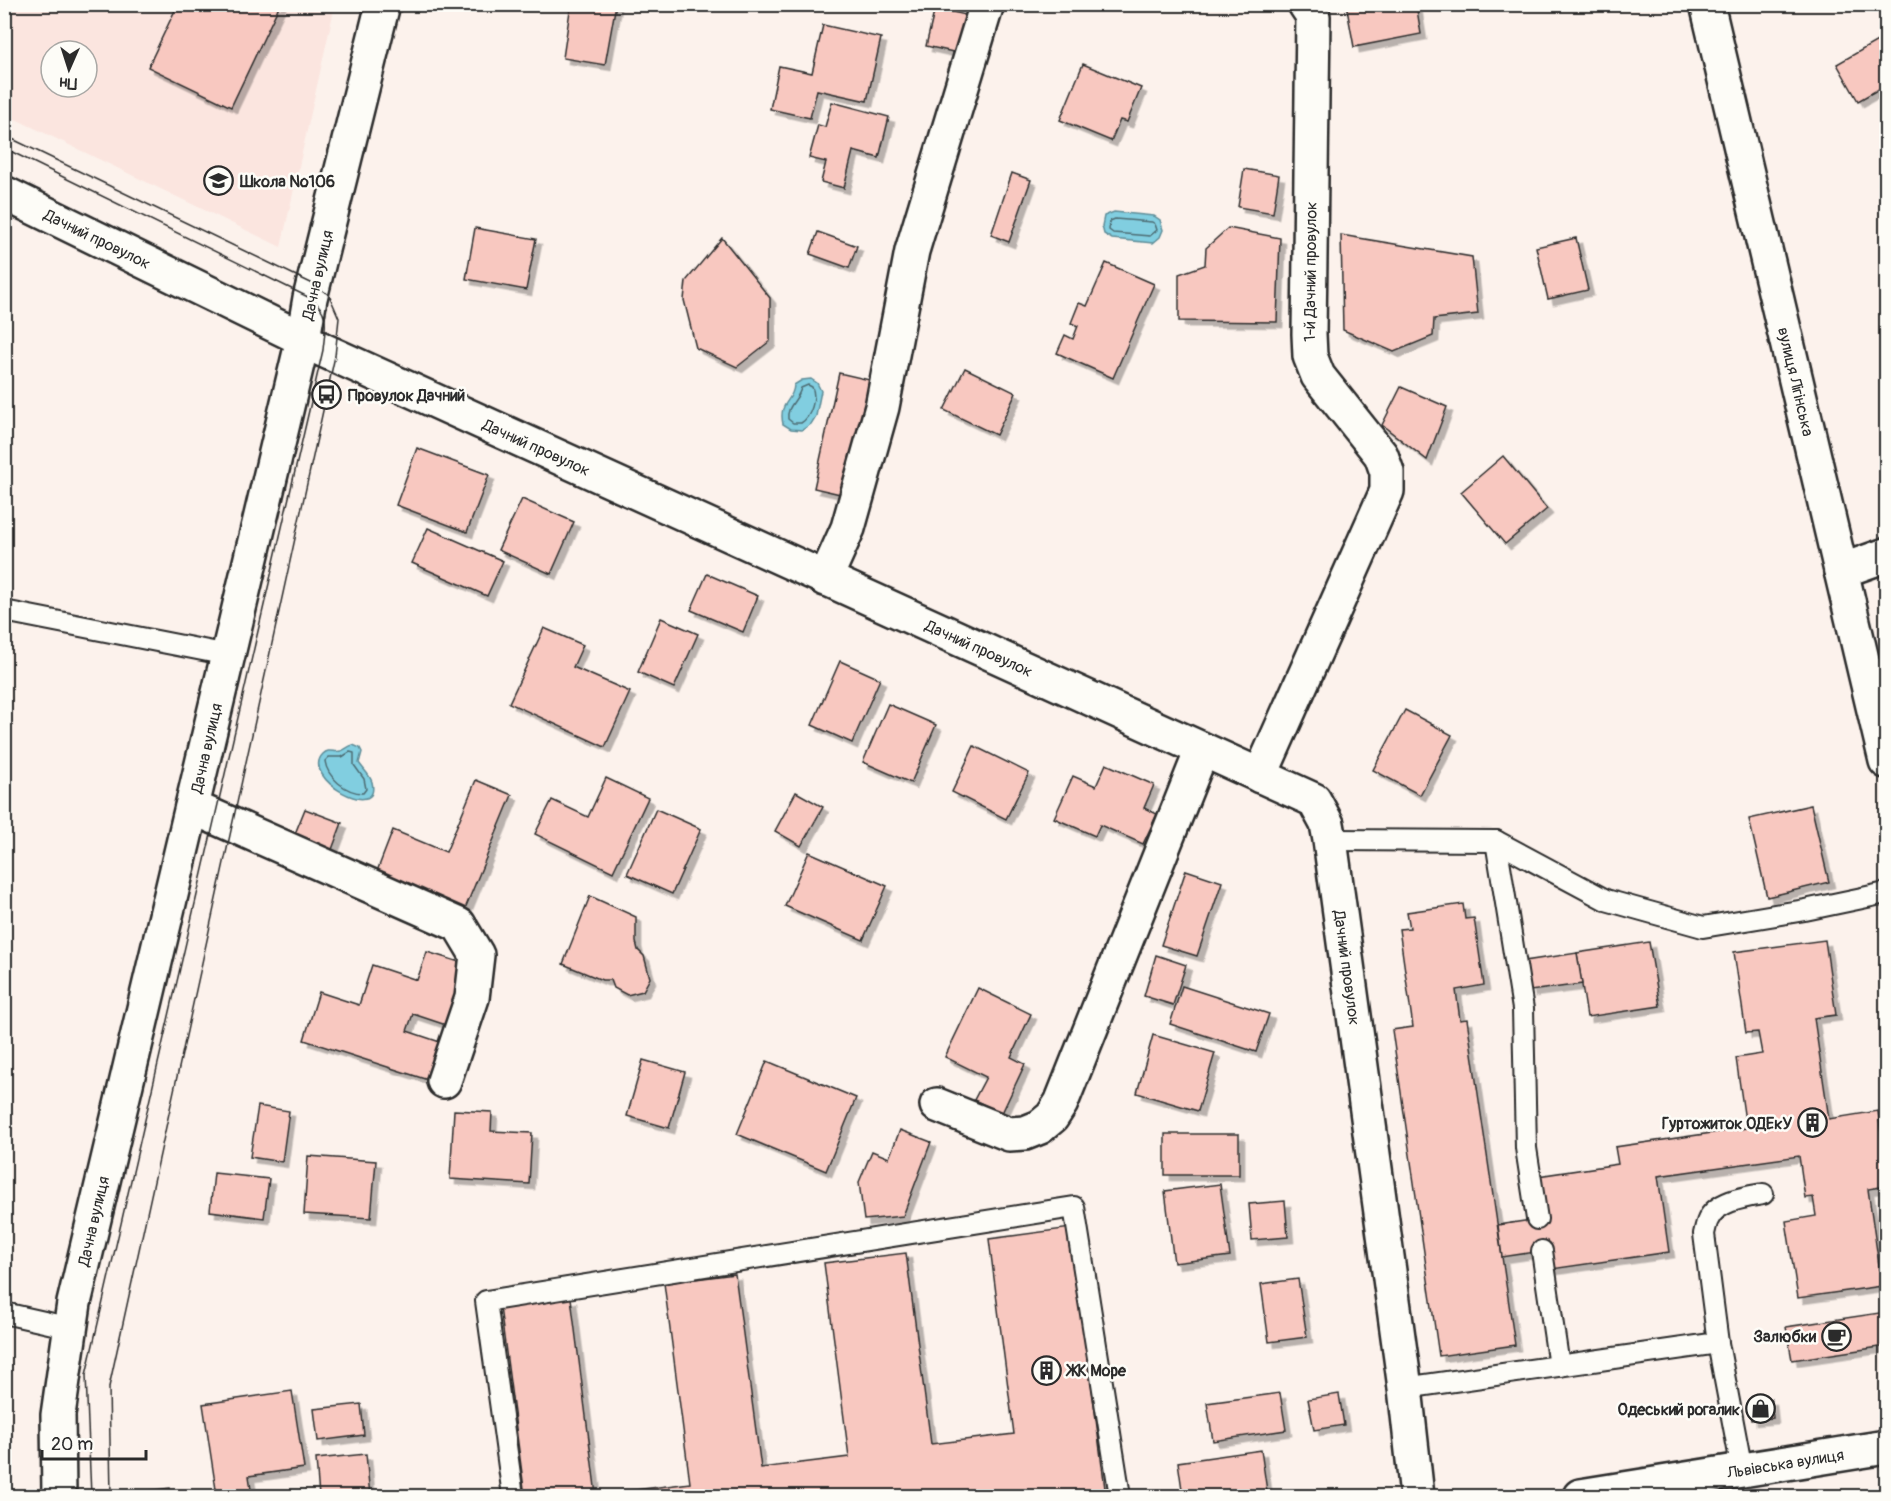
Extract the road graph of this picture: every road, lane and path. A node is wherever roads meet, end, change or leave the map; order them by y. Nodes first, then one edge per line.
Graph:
1 (382, 4) edge
2 (987, 4) edge
3 (1305, 4) edge
4 (1707, 4) edge
5 (4, 193) edge
6 (303, 339) junction
7 (1887, 555) edge
8 (1840, 571) junction
9 (825, 579) junction
10 (4, 611) edge
11 (228, 655) junction
12 (1879, 699) edge
13 (1202, 750) junction
14 (1887, 761) edge
15 (1260, 776) junction
16 (192, 807) junction
17 (1330, 840) junction
18 (1496, 841) junction
19 (1887, 893) edge
20 (444, 1081) dead end
21 (937, 1105) dead end
22 (1763, 1194) dead end
23 (1537, 1219) dead end
24 (1542, 1251) dead end
25 (4, 1313) edge
26 (71, 1328) junction
27 (1718, 1343) junction
28 (1559, 1365) junction
29 (1405, 1388) junction
30 (1887, 1447) edge
31 (1742, 1470) junction
32 (58, 1497) edge
33 (513, 1497) edge
34 (1120, 1497) edge
35 (1417, 1497) edge
36 (1580, 1497) edge

1 - 6 street, Дачна вулиця
2 - 9 street
3 - 15 street, 1-й Дачний провулок
4 - 8 street, вулиця Лігінська
5 - 6 street, Дачний провулок
6 - 9 street, Дачний провулок
6 - 11 street, Дачна вулиця
7 - 8 street
8 - 12 street, вулиця Лігінська
9 - 13 street, Дачний провулок
10 - 11 lane
11 - 16 street, Дачна вулиця
12 - 14 street, вулиця Лігінська
13 - 15 street, Дачний провулок
13 - 21 street
15 - 17 street, Дачний провулок
16 - 20 street
16 - 26 street, Дачна вулиця
17 - 18 lane
17 - 29 street, Дачний провулок
18 - 19 lane
18 - 23 lane
22 - 27 lane
24 - 28 lane
25 - 26 lane
26 - 32 street, Дачна вулиця
27 - 28 lane
27 - 31 lane
28 - 29 lane
29 - 35 street, Дачний провулок
30 - 31 street, Львівська вулиця
31 - 36 street, Львівська вулиця
33 - 34 lane

